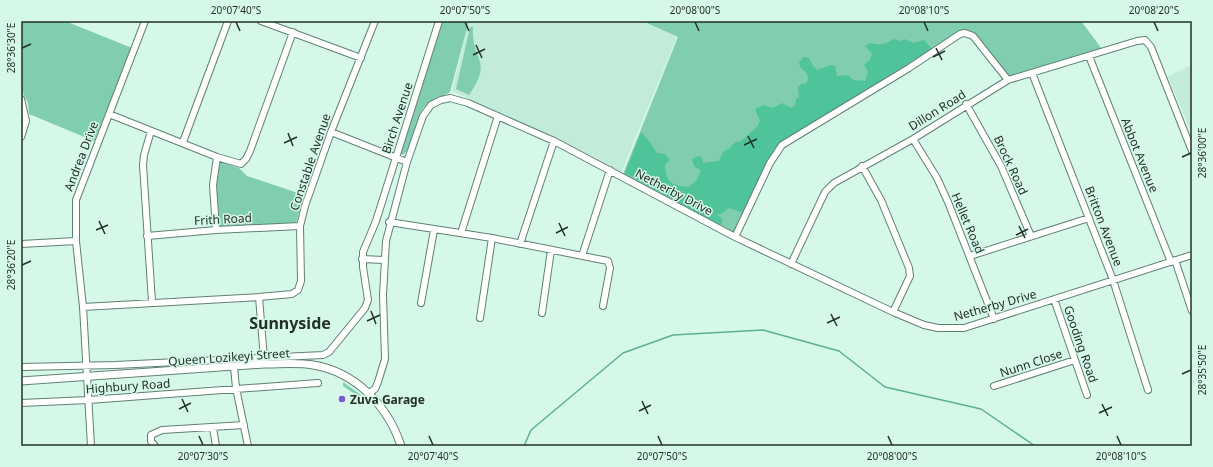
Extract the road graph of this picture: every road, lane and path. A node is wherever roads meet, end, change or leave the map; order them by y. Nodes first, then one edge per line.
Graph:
1 (145, 21) edge
2 (228, 21) edge
3 (261, 21) edge
4 (375, 21) edge
5 (439, 21) edge
6 (293, 32) junction
7 (1089, 56) junction
8 (361, 58) junction
9 (1032, 73) junction
10 (1008, 80) junction
11 (21, 99) edge
12 (966, 104) junction
13 (109, 114) junction
14 (498, 116) junction
15 (151, 131) junction
16 (331, 132) junction
17 (21, 137) edge
18 (913, 139) junction
19 (554, 141) junction
20 (183, 142) junction
21 (1192, 151) edge
22 (396, 157) junction
23 (217, 158) junction
24 (407, 162) junction
25 (862, 166) junction
26 (610, 170) junction
27 (1090, 218) junction
28 (389, 222) junction
29 (300, 226) junction
30 (216, 230) junction
31 (434, 230) junction
32 (461, 233) junction
33 (147, 236) junction
34 (1031, 236) junction
35 (735, 237) junction
36 (492, 238) junction
37 (76, 241) junction
38 (21, 244) edge
39 (520, 244) junction
40 (551, 250) junction
41 (1192, 254) edge
42 (582, 256) junction
43 (970, 256) junction
44 (362, 259) junction
45 (384, 260) junction
46 (1173, 261) junction
47 (791, 264) junction
48 (1113, 280) junction
49 (258, 297) junction
50 (1054, 299) junction
51 (152, 302) junction
52 (421, 303) dead end
53 (83, 306) junction
54 (603, 306) dead end
55 (1192, 311) edge
56 (893, 312) junction
57 (542, 313) dead end
58 (480, 318) dead end
59 (994, 319) junction
60 (264, 356) junction
61 (1075, 360) junction
62 (264, 364) junction
63 (21, 366) edge
64 (87, 366) junction
65 (234, 367) junction
66 (88, 377) junction
67 (21, 381) edge
68 (318, 383) dead end
69 (994, 386) dead end
70 (236, 388) junction
71 (1148, 390) dead end
72 (369, 393) junction
73 (1088, 395) dead end
74 (89, 400) junction
75 (21, 403) edge
76 (244, 425) junction
77 (213, 428) junction
78 (91, 446) edge
79 (155, 446) edge
80 (216, 446) edge
81 (248, 446) edge
82 (401, 446) edge

1 - 13 street, Andrea Drive
2 - 20 street
3 - 6 street
4 - 8 street, Constable Avenue
5 - 22 street, Birch Avenue
6 - 8 street
6 - 23 street
7 - 9 street, Dillon Road
7 - 21 street, Dillon Road
7 - 46 street, Abbot Avenue
8 - 16 street, Constable Avenue
9 - 10 street, Dillon Road
9 - 27 street, Britton Avenue
10 - 12 street, Dillon Road
10 - 35 street
11 - 17 street
12 - 18 street, Dillon Road
12 - 34 street, Brock Road
13 - 15 street
13 - 37 street, Andrea Drive
14 - 19 street, Netherby Drive
14 - 24 street, Netherby Drive
14 - 32 street
15 - 20 street
15 - 33 street
16 - 22 street
16 - 29 street, Constable Avenue
18 - 25 street, Dillon Road
18 - 43 street, Hellet Road
19 - 26 street, Netherby Drive
19 - 39 street
20 - 23 street
22 - 24 street
22 - 44 street, Birch Avenue
23 - 30 street
24 - 28 street, Netherby Drive
25 - 47 street, Dillon Road
25 - 56 street
26 - 35 street, Netherby Drive
26 - 42 street
27 - 34 street
27 - 48 street, Britton Avenue
28 - 31 street
28 - 45 street, Netherby Drive
29 - 30 street, Frith Road
29 - 49 street, Constable Avenue
30 - 33 street, Frith Road
31 - 32 street
31 - 52 street
32 - 36 street
33 - 51 street
34 - 43 street
35 - 47 street, Netherby Drive
36 - 39 street
36 - 58 street
37 - 38 street
37 - 53 street, Andrea Drive
39 - 40 street
40 - 42 street
40 - 57 street
41 - 46 street, Netherby Drive
42 - 54 street
43 - 59 street, Hellet Road
44 - 45 street
44 - 60 street
45 - 72 street, Netherby Drive
46 - 48 street, Netherby Drive
46 - 55 street, Abbot Avenue
47 - 56 street, Netherby Drive
48 - 50 street, Netherby Drive
48 - 71 street, Britton Avenue
49 - 51 street, Constable Avenue
49 - 60 street
50 - 59 street, Netherby Drive
50 - 61 street, Gooding Road
51 - 53 street, Constable Avenue
53 - 64 street, Andrea Drive
56 - 59 street, Netherby Drive
60 - 62 street
60 - 64 street
61 - 69 street, Nunn Close
61 - 73 street, Gooding Road
62 - 65 main road, Queen Lozikeyi Street
62 - 72 main road, Queen Lozikeyi Street
63 - 64 street
64 - 66 street, Andrea Drive
65 - 66 main road, Queen Lozikeyi Street
65 - 70 street
66 - 67 main road, Queen Lozikeyi Street
66 - 74 street, Andrea Drive
68 - 70 street, Highbury Road
70 - 74 street, Highbury Road
70 - 76 street
72 - 82 main road, Queen Lozikeyi Street
74 - 75 street, Highbury Road
74 - 78 street, Andrea Drive
76 - 77 street
76 - 81 street
77 - 79 street
77 - 80 street

